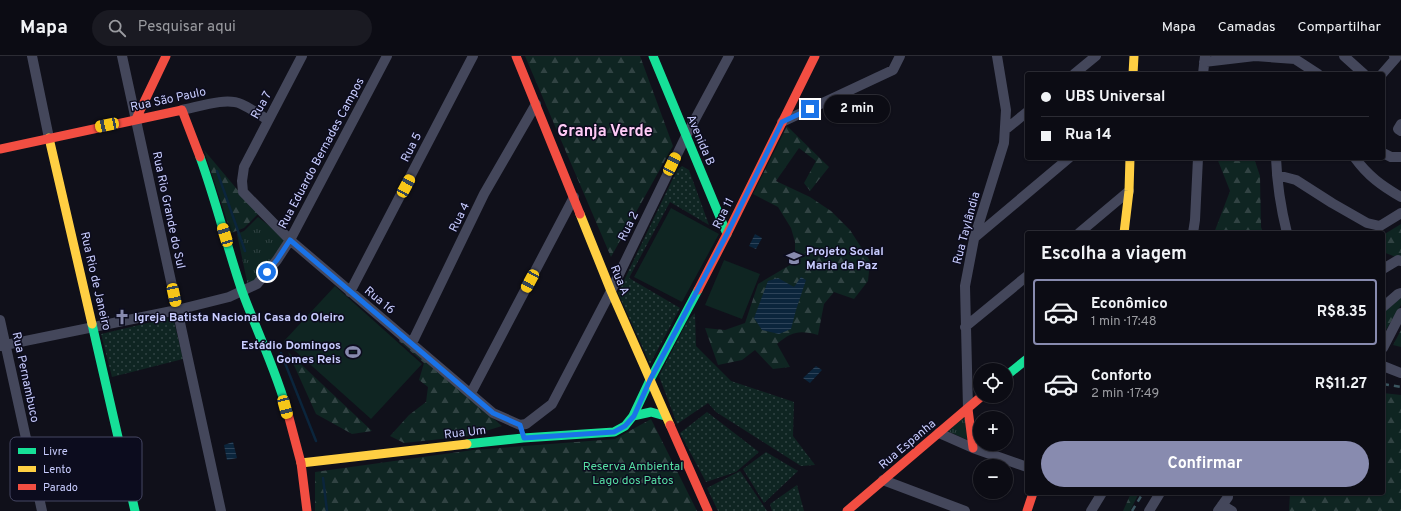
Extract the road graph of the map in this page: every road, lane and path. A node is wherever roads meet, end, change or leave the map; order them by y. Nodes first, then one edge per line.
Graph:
1 (32, 56) edge
2 (122, 56) edge
3 (166, 56) edge
4 (302, 56) edge
5 (387, 56) edge
6 (473, 56) edge
7 (516, 56) edge
8 (653, 56) edge
9 (729, 56) edge
10 (815, 56) edge
11 (900, 56) edge
12 (1096, 56) edge
13 (1134, 56) edge
14 (1344, 56) edge
15 (1394, 56) edge
16 (996, 57) edge
17 (1297, 58) edge
18 (1204, 59) edge
19 (1076, 72) edge
20 (1133, 72) edge
21 (1202, 72) edge
22 (1315, 72) edge
23 (1362, 72) edge
24 (1384, 72) edge
25 (536, 104) junction
26 (182, 110) junction
27 (1025, 114) edge
28 (136, 119) junction
29 (268, 120) junction
30 (782, 122) junction
31 (1401, 124) edge
32 (1006, 130) junction
33 (1401, 131) edge
34 (686, 136) junction
35 (49, 138) junction
36 (0, 149) edge
37 (1385, 155) edge
38 (1401, 157) edge
39 (1067, 160) edge
40 (1130, 160) edge
41 (1198, 160) edge
42 (1276, 160) edge
43 (1356, 160) edge
44 (244, 168) joint
45 (1277, 175) junction
46 (1129, 191) junction
47 (574, 197) junction
48 (1401, 197) edge
49 (1401, 213) edge
50 (1081, 231) edge
51 (1124, 231) edge
52 (1193, 231) edge
53 (1286, 231) edge
54 (727, 234) junction
55 (974, 239) junction
56 (290, 240) junction
57 (1401, 260) edge
58 (1385, 268) edge
59 (1025, 278) edge
60 (242, 291) junction
61 (611, 291) junction
62 (350, 292) junction
63 (1401, 293) edge
64 (1385, 305) edge
65 (178, 310) junction
66 (1401, 313) edge
67 (0, 320) edge
68 (93, 326) junction
69 (965, 327) junction
70 (412, 344) junction
71 (1385, 344) edge
72 (3, 346) edge
73 (1025, 361) edge
74 (1385, 367) edge
75 (1013, 370) edge
76 (1401, 373) edge
77 (650, 380) junction
78 (471, 393) junction
79 (974, 403) edge
80 (968, 408) junction
81 (634, 416) junction
82 (666, 416) junction
83 (520, 425) junction
84 (939, 433) junction
85 (25, 437) edge
86 (118, 437) edge
87 (524, 438) junction
88 (973, 448) joint
89 (982, 451) edge
90 (301, 463) junction
91 (1025, 466) edge
92 (884, 480) junction
93 (1032, 495) edge
94 (1101, 495) edge
95 (1159, 495) edge
96 (1227, 495) edge
97 (40, 501) edge
98 (133, 501) edge
99 (1220, 508) edge
100 (42, 511) edge
101 (135, 511) edge
102 (221, 511) edge
103 (307, 511) edge
104 (708, 511) edge
105 (847, 511) edge
106 (965, 511) edge
107 (1028, 511) edge
108 (1091, 511) edge
109 (1149, 511) edge
110 (1232, 511) edge

1 - 35 street, Rua Rio de Janeiro
2 - 28 street, Rua Rio Grande do Sul
3 - 28 street
4 - 29 street, Rua 7
5 - 56 street, Rua Eduardo Bernades Campos
6 - 62 street, Rua 5
7 - 25 street, Rua A
8 - 34 street, Avenida B
9 - 34 street, Rua 2
10 - 30 street, Rua 11
11 - 30 street
12 - 19 street
13 - 20 street
14 - 23 street
15 - 24 street
16 - 32 street, Rua Taylândia
17 - 18 street
17 - 22 street
18 - 21 street
25 - 47 street, Rua A
25 - 70 street, Rua 4
26 - 28 street, Rua São Paulo
26 - 29 street, Rua São Paulo
26 - 60 street
27 - 32 street
28 - 35 street, Rua São Paulo
28 - 65 street, Rua Rio Grande do Sul
29 - 44 street, Rua 7
30 - 54 street, Rua 11
31 - 33 street
32 - 55 street, Rua Taylândia
34 - 54 street, Avenida B
34 - 61 street, Rua 2
35 - 36 street, Rua São Paulo
35 - 68 street, Rua Rio de Janeiro
37 - 38 street
39 - 55 street
40 - 46 street
41 - 52 street
42 - 45 street
43 - 48 street
44 - 56 street, Rua 16
45 - 49 street
45 - 53 street
46 - 50 street
46 - 51 street
47 - 61 street, Rua A
47 - 78 street
54 - 77 street, Rua 11
55 - 69 street, Rua Taylândia
56 - 60 street, Rua Eduardo Bernades Campos
56 - 62 street, Rua 16
57 - 58 street
59 - 69 street
60 - 65 street, Rua Eduardo Bernades Campos
60 - 90 street
61 - 77 street, Rua A
61 - 83 street, Rua 2
62 - 70 street, Rua 16
63 - 64 street
65 - 68 street, Rua Eduardo Bernades Campos
65 - 102 street, Rua Rio Grande do Sul
66 - 71 street
67 - 72 street, Rua Pernambuco
68 - 72 street, Rua Eduardo Bernades Campos
68 - 86 street, Rua Rio de Janeiro
69 - 80 street, Rua Taylândia
70 - 78 street, Rua 16
72 - 85 street, Rua Pernambuco
73 - 75 street
74 - 76 street
77 - 81 street, Rua Um
77 - 82 street, Rua A
78 - 83 street, Rua 16
79 - 80 street, Rua Espanha
80 - 84 street, Rua Espanha
80 - 88 street
81 - 82 street
81 - 87 street, Rua Um
82 - 104 street, Rua A
83 - 87 street
84 - 88 street
84 - 92 street, Rua Espanha
87 - 90 street, Rua Um
89 - 91 street
90 - 103 street
92 - 105 street, Rua Espanha
92 - 106 street
93 - 107 street
94 - 108 street
95 - 109 street
96 - 99 street
97 - 100 street, Rua Pernambuco
98 - 101 street, Rua Rio de Janeiro
99 - 110 street

